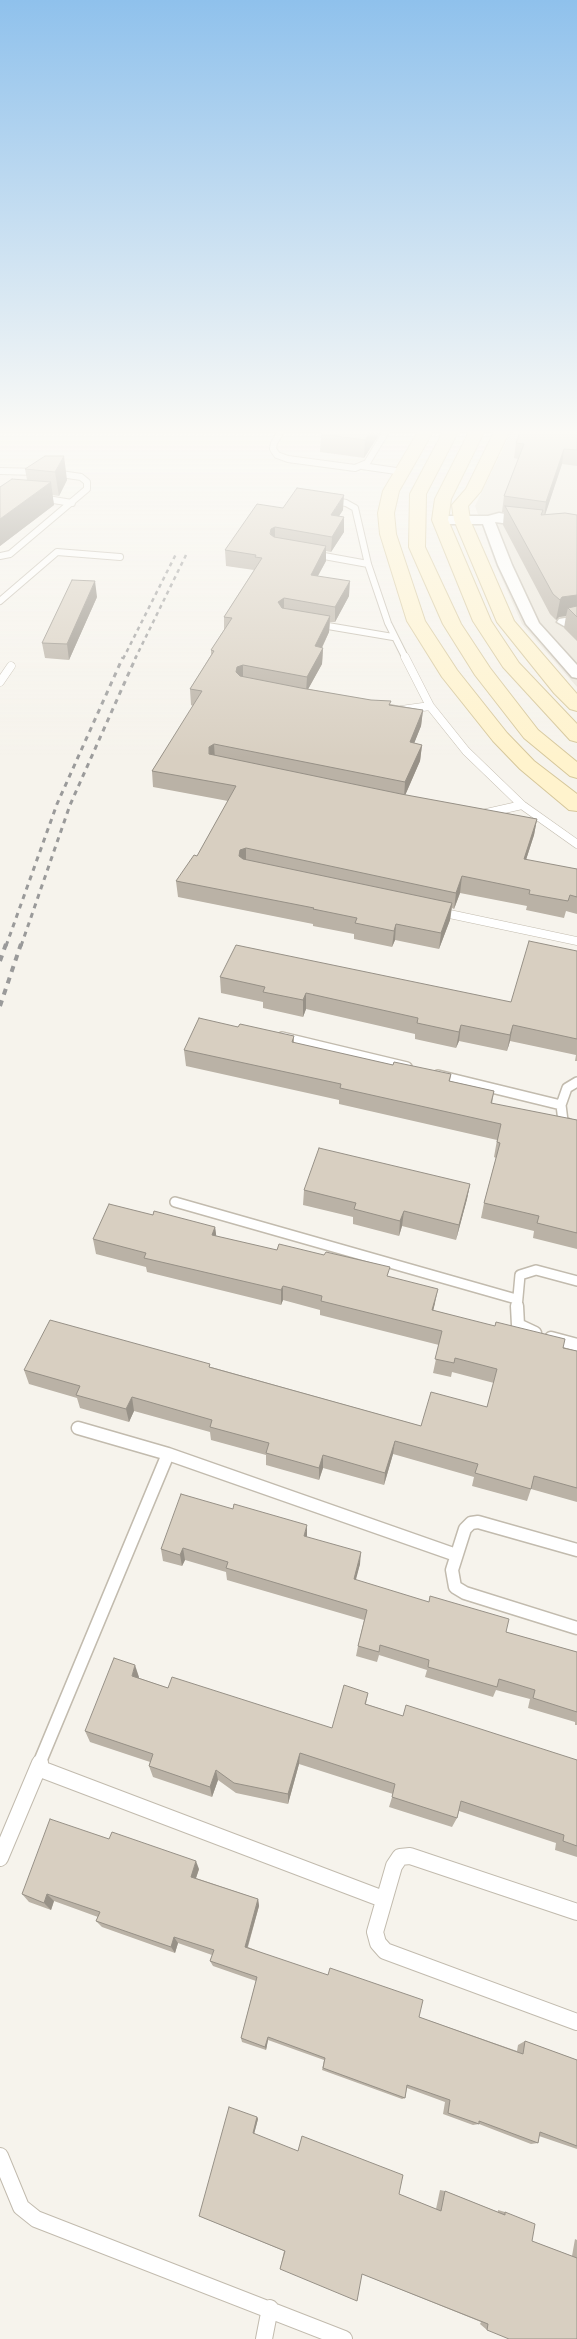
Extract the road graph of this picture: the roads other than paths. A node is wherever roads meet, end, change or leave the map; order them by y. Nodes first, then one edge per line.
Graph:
1 (28, 539) edge
2 (363, 539) edge
3 (389, 539) edge
4 (448, 539) edge
5 (470, 539) edge
6 (495, 539) edge
7 (418, 542) joint
8 (390, 543) junction
9 (303, 552) edge
10 (0, 556) edge
11 (120, 558) dead end
12 (368, 564) junction
13 (0, 601) edge
14 (310, 623) edge
15 (393, 637) junction
16 (11, 666) dead end
17 (577, 674) edge
18 (0, 682) edge
19 (577, 705) edge
20 (430, 706) junction
21 (393, 711) edge
22 (577, 736) edge
23 (577, 772) edge
24 (577, 805) edge
25 (522, 806) junction
26 (470, 815) edge
27 (577, 844) edge
28 (431, 910) edge
29 (577, 941) edge
30 (274, 1035) edge
31 (577, 1082) edge
32 (560, 1105) junction
33 (577, 1128) edge
34 (175, 1202) dead end
35 (577, 1281) edge
36 (516, 1299) junction
37 (577, 1345) edge
38 (78, 1428) dead end
39 (168, 1454) junction
40 (577, 1550) edge
41 (456, 1555) junction
42 (577, 1628) edge
43 (38, 1768) junction
44 (0, 1858) edge
45 (383, 1898) junction
46 (577, 1912) edge
47 (577, 2022) edge
48 (0, 2156) edge
49 (270, 2308) junction
50 (264, 2339) edge
51 (344, 2339) edge

1 - 10 lane
2 - 12 lane
3 - 8 main road
4 - 22 main road
5 - 19 main road
6 - 17 street
7 - 8 main road
7 - 23 main road
8 - 24 main road
9 - 12 lane
11 - 13 lane
12 - 15 lane
14 - 15 lane
15 - 20 lane
16 - 18 lane
20 - 21 lane
20 - 25 lane
25 - 26 lane
25 - 27 lane
28 - 29 lane
30 - 32 lane
31 - 32 lane
32 - 33 lane
34 - 36 lane
35 - 36 lane
36 - 37 lane
38 - 39 lane
39 - 41 lane
39 - 43 lane
40 - 41 lane
41 - 42 lane
43 - 44 lane
43 - 45 lane
45 - 46 lane
45 - 47 lane
48 - 49 lane
49 - 50 lane
49 - 51 lane

